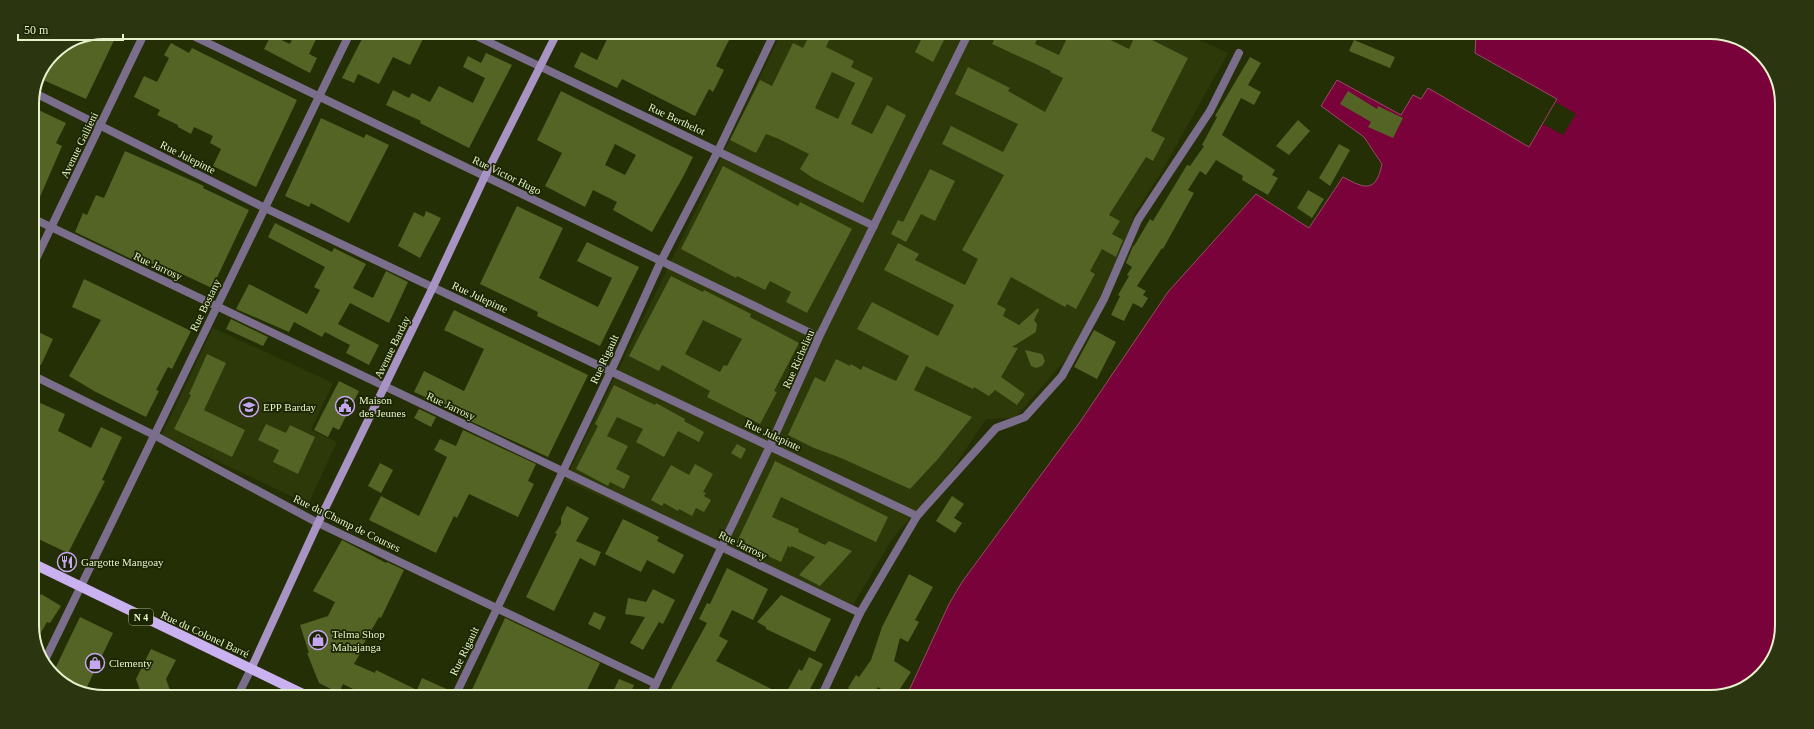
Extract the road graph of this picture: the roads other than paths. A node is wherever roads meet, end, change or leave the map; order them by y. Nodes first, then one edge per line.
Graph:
1 (142, 39) edge
2 (200, 39) edge
3 (347, 39) edge
4 (482, 39) edge
5 (555, 39) edge
6 (772, 39) edge
7 (966, 39) edge
8 (1239, 53) dead end
9 (540, 67) junction
10 (40, 95) edge
11 (319, 96) junction
12 (100, 125) junction
13 (718, 151) junction
14 (485, 176) junction
15 (265, 208) junction
16 (39, 221) edge
17 (874, 226) junction
18 (51, 227) junction
19 (39, 252) edge
20 (661, 261) junction
21 (433, 287) junction
22 (217, 306) junction
23 (819, 337) junction
24 (611, 371) junction
25 (39, 378) edge
26 (384, 386) junction
27 (154, 435) junction
28 (770, 446) junction
29 (563, 471) junction
30 (917, 516) junction
31 (318, 523) junction
32 (722, 547) junction
33 (39, 566) edge
34 (80, 586) junction
35 (497, 608) junction
36 (860, 613) junction
37 (47, 655) edge
38 (251, 669) junction
39 (656, 684) junction
40 (242, 690) edge
41 (295, 690) edge
42 (458, 690) edge
43 (653, 690) edge
44 (824, 690) edge

1 - 12 street, Avenue Gallieni
2 - 11 street, Rue Victor Hugo
3 - 11 street, Rue Bostany
4 - 9 street, Rue Berthelot
5 - 9 main road, Avenue Barday
6 - 13 street, Rue Rigault
7 - 17 street, Rue Richelieu
8 - 30 street
9 - 13 street, Rue Berthelot
9 - 14 main road, Avenue Barday
10 - 12 street, Rue Julepinte
11 - 14 street, Rue Victor Hugo
11 - 15 street, Rue Bostany
12 - 15 street, Rue Julepinte
12 - 18 street, Avenue Gallieni
13 - 17 street, Rue Berthelot
13 - 20 street, Rue Rigault
14 - 20 street, Rue Victor Hugo
14 - 21 main road, Avenue Barday
15 - 21 street, Rue Julepinte
15 - 22 street, Rue Bostany
16 - 18 street, Rue Jarrosy
17 - 23 street, Rue Richelieu
18 - 19 street, Avenue Gallieni
18 - 22 street, Rue Jarrosy
20 - 23 street, Rue Victor Hugo
20 - 24 street, Rue Rigault
21 - 24 street, Rue Julepinte
21 - 26 main road, Avenue Barday
22 - 26 street, Rue Jarrosy
22 - 27 street, Rue Bostany
23 - 28 street, Rue Richelieu
24 - 28 street, Rue Julepinte
24 - 29 street, Rue Rigault
25 - 27 street, Rue du Champ de Courses
26 - 29 street, Rue Jarrosy
26 - 31 main road, Avenue Barday
27 - 31 street, Rue du Champ de Courses
27 - 34 street, Rue Bostany
28 - 30 street, Rue Julepinte
28 - 32 street, Rue Richelieu
29 - 32 street, Rue Jarrosy
29 - 35 street, Rue Rigault
30 - 36 street
31 - 35 street, Rue du Champ de Courses
31 - 38 main road, Avenue Barday
32 - 36 street, Rue Jarrosy
32 - 39 street, Rue Richelieu
33 - 34 main road, Rue du Colonel Barré / N 4
34 - 37 street, Rue Bostany
34 - 38 main road, Rue du Colonel Barré / N 4
35 - 39 street, Rue du Champ de Courses
35 - 42 street, Rue Rigault
36 - 44 street
38 - 40 street, Avenue Barday
38 - 41 main road, Rue du Colonel Barré / N 4
39 - 43 street, Rue Richelieu

